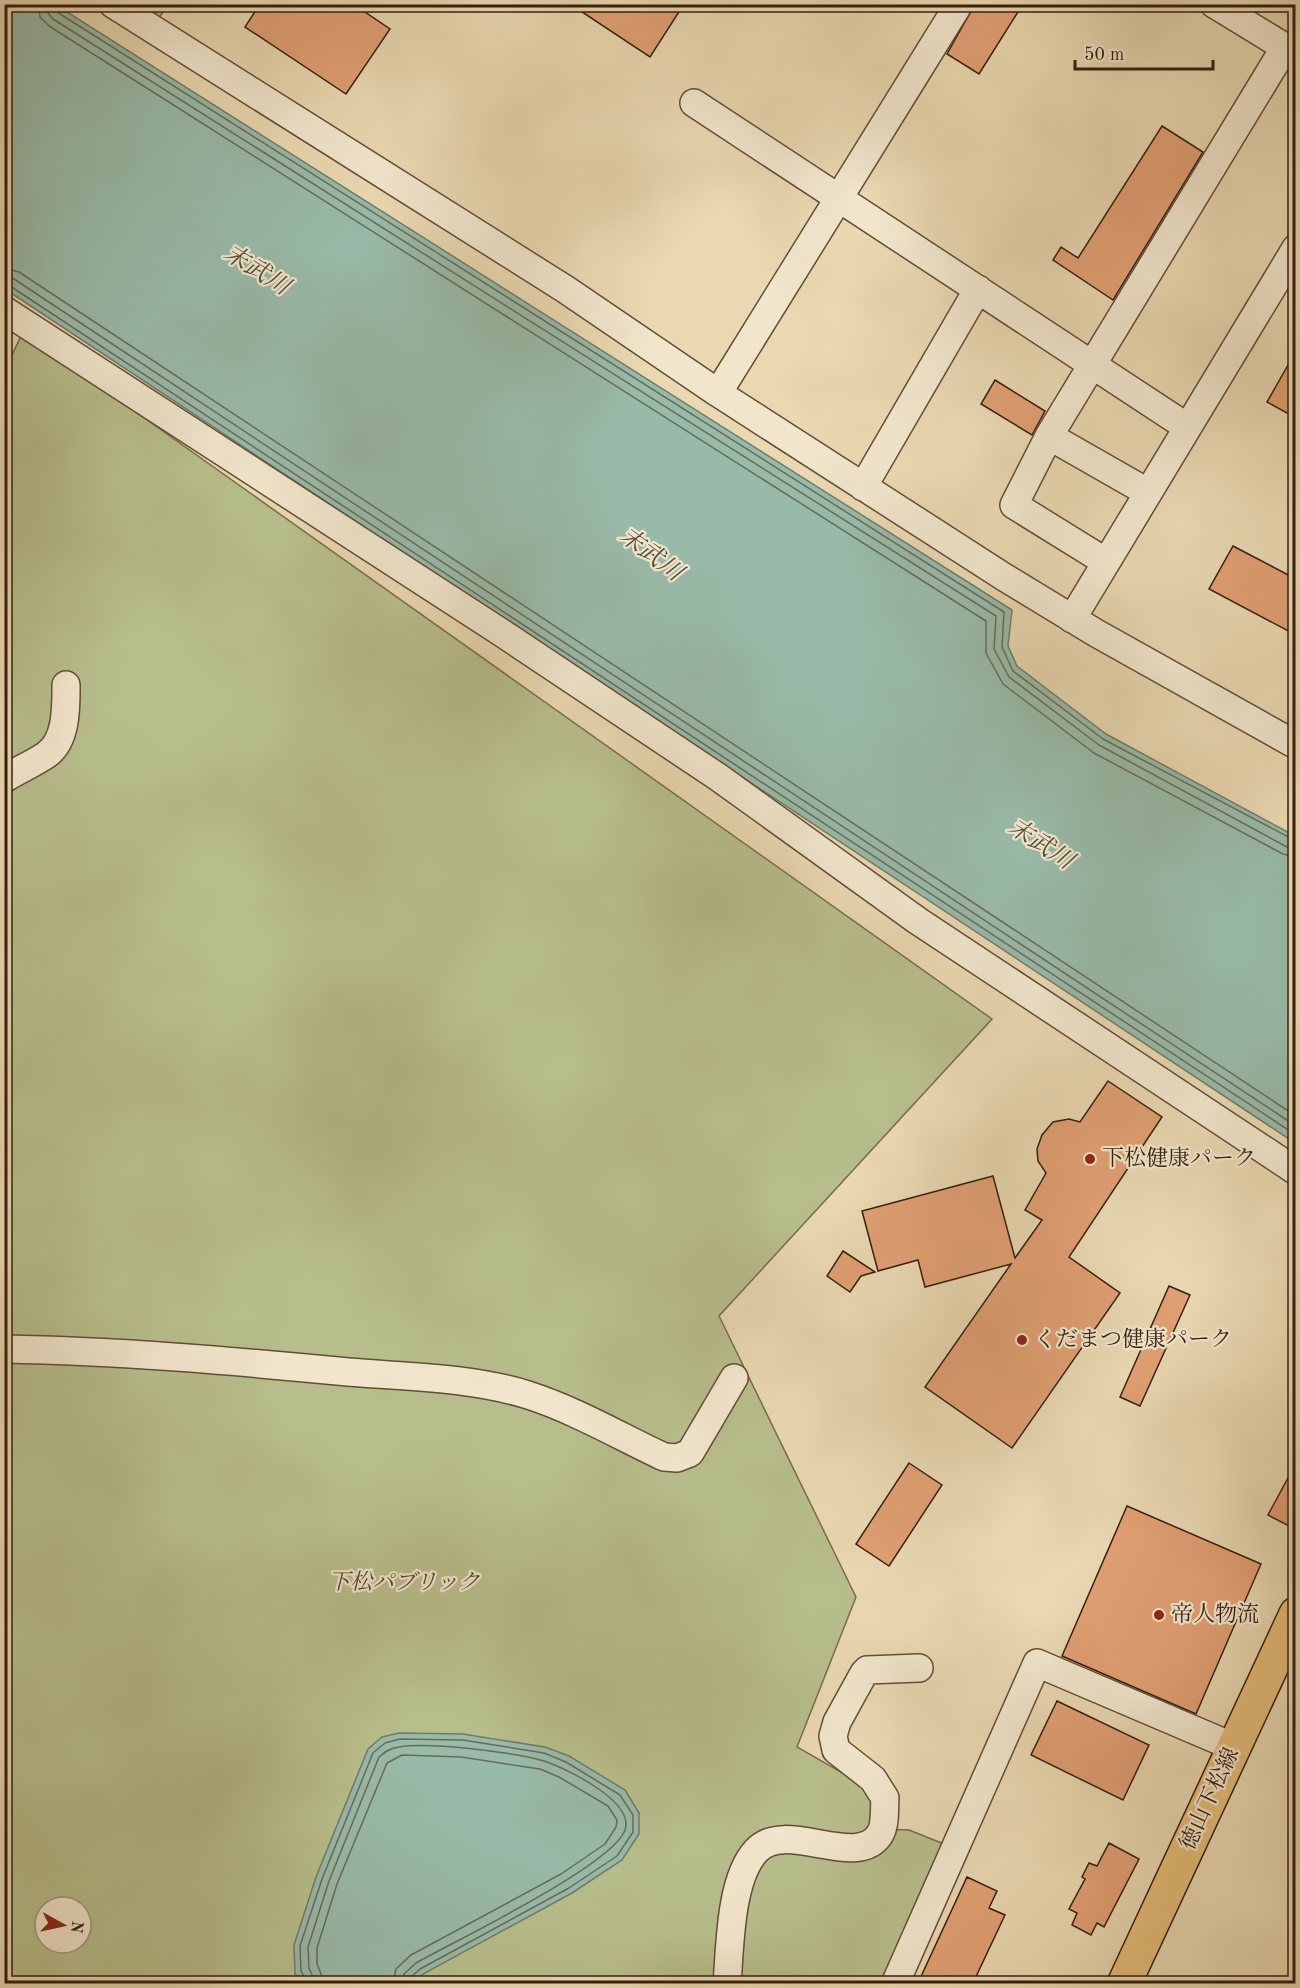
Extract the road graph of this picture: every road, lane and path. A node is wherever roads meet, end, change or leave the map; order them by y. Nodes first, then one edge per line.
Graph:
1 (113, 4) edge
2 (959, 4) edge
3 (1214, 4) edge
4 (1290, 50) edge
5 (694, 103) dead end
6 (840, 198) junction
7 (1296, 248) edge
8 (978, 289) junction
9 (4, 310) edge
10 (1093, 365) junction
11 (718, 393) junction
12 (1187, 427) junction
13 (1049, 436) junction
14 (863, 487) junction
15 (1148, 492) junction
16 (1106, 562) junction
17 (1072, 619) junction
18 (66, 685) dead end
19 (1296, 745) edge
20 (4, 779) edge
21 (1296, 1171) edge
22 (4, 1349) edge
23 (734, 1378) dead end
24 (1296, 1614) edge
25 (919, 1668) dead end
26 (1234, 1747) junction
27 (727, 1983) edge
28 (895, 1983) edge
29 (1124, 1983) edge

1 - 11 street
2 - 6 street
3 - 4 street
4 - 10 street
5 - 6 street
6 - 8 street
6 - 11 street
7 - 12 street
8 - 10 street
8 - 14 street
9 - 21 street
10 - 12 street
10 - 13 street
11 - 14 street
12 - 15 street
13 - 15 street
13 - 16 street
14 - 17 street
15 - 16 street
16 - 17 street
17 - 19 street
18 - 20 street
22 - 23 street
24 - 26 main road, 徳山下松線
25 - 27 street
26 - 28 street
26 - 29 main road, 徳山下松線

